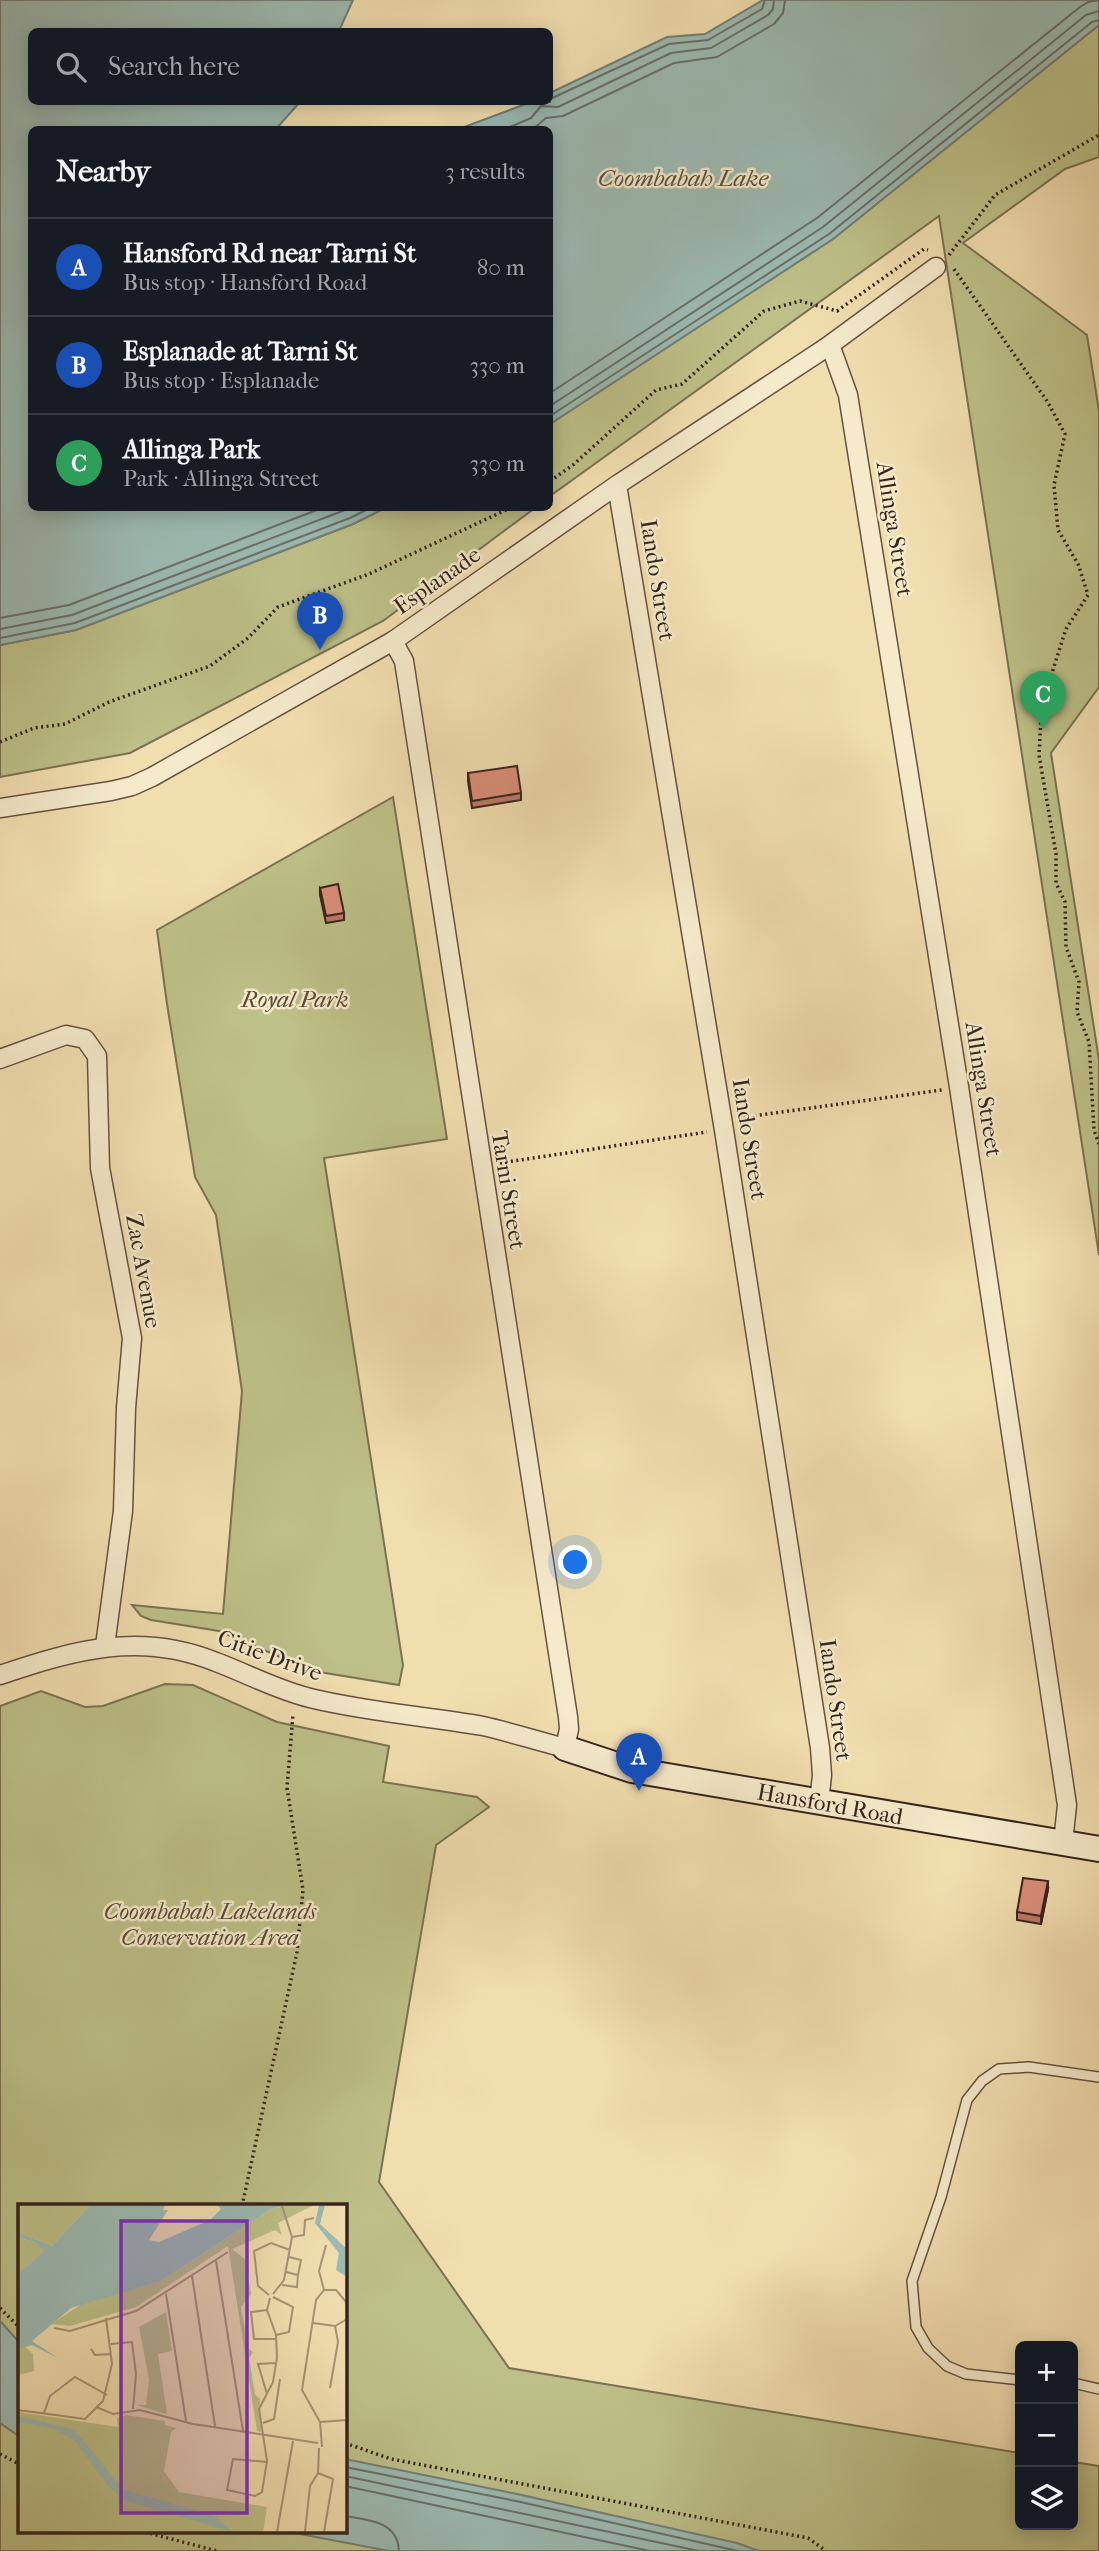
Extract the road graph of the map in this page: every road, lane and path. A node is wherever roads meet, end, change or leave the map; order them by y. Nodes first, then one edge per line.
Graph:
1 (1099, 135) edge
2 (941, 263) junction
3 (827, 347) junction
4 (553, 479) edge
5 (617, 485) junction
6 (504, 511) edge
7 (393, 641) junction
8 (0, 742) edge
9 (0, 808) edge
10 (0, 1059) edge
11 (959, 1087) junction
12 (723, 1125) junction
13 (1099, 1144) edge
14 (481, 1166) junction
15 (105, 1646) junction
16 (0, 1675) edge
17 (293, 1714) dead end
18 (565, 1748) junction
19 (819, 1803) junction
20 (1063, 1843) junction
21 (1099, 1849) edge
22 (1099, 2077) edge
23 (242, 2204) edge
24 (0, 2308) edge
25 (18, 2326) edge
26 (1015, 2379) edge
27 (1078, 2385) edge
28 (1099, 2389) edge
29 (346, 2443) edge
30 (0, 2454) edge
31 (18, 2463) edge
32 (153, 2534) edge
33 (218, 2551) edge
34 (825, 2551) edge

1 - 2 path
2 - 3 street, Esplanade
2 - 4 path
2 - 13 path
3 - 5 street, Esplanade
3 - 11 street, Allinga Street
5 - 7 street, Esplanade
5 - 12 street, Iando Street
6 - 8 path
7 - 9 street, Esplanade
7 - 14 street, Tarni Street
10 - 15 street, Zac Avenue
11 - 12 path
11 - 20 street, Allinga Street
12 - 14 path
12 - 19 street, Iando Street
14 - 18 street, Tarni Street
15 - 16 street, Citie Drive
15 - 18 street, Citie Drive
17 - 23 path
18 - 19 street, Hansford Road
19 - 20 street, Hansford Road
20 - 21 street, Hansford Road
22 - 26 lane
24 - 25 path
27 - 28 lane
29 - 34 path
30 - 31 path
32 - 33 path

